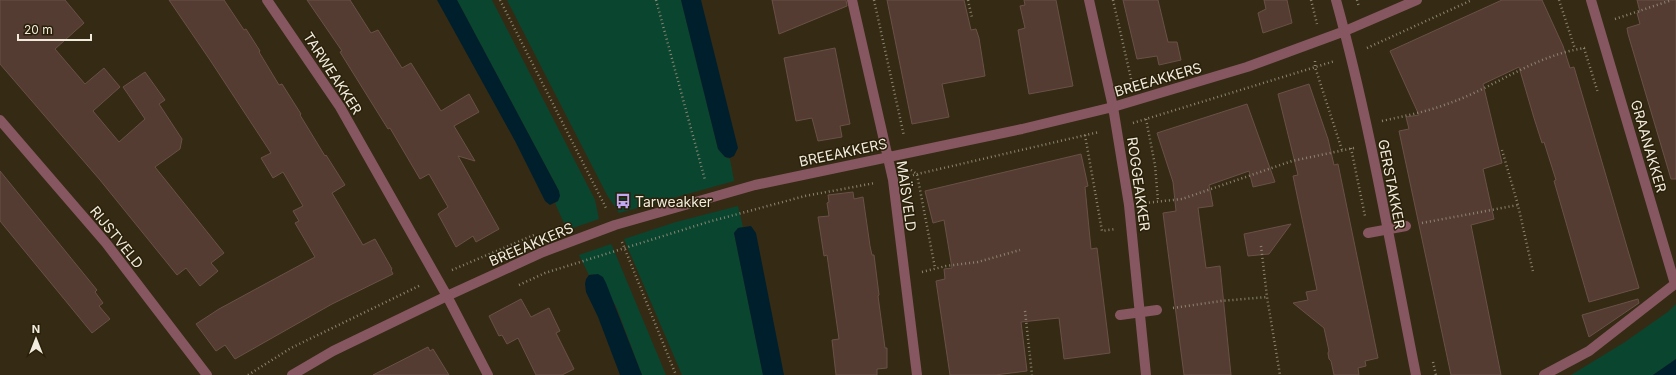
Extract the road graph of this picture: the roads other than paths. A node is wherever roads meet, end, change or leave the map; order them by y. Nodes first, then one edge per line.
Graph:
1 (267, 0) edge
2 (852, 0) edge
3 (1089, 0) edge
4 (1336, 0) edge
5 (1417, 0) edge
6 (1591, 0) edge
7 (1345, 31) junction
8 (1113, 107) junction
9 (0, 120) edge
10 (888, 157) junction
11 (1406, 226) road end
12 (1387, 230) junction
13 (1368, 233) dead end
14 (447, 296) junction
15 (1157, 310) road end
16 (1140, 312) junction
17 (1120, 315) dead end
18 (207, 375) edge
19 (292, 375) edge
20 (488, 375) edge
21 (917, 375) edge
22 (1146, 375) edge
23 (1416, 375) edge
24 (1544, 375) edge

1 - 14 street, TARWEAKKER
2 - 10 street, MAÏSVELD
3 - 8 street, ROGGEAKKER
4 - 7 street, GERSTAKKER
5 - 7 street, BREEAKKERS
6 - 24 street, GRAANAKKER
7 - 8 street, BREEAKKERS
7 - 12 street, GERSTAKKER
8 - 10 street, BREEAKKERS
8 - 16 street, ROGGEAKKER
9 - 18 street, RIJSTVELD
10 - 14 street, BREEAKKERS
10 - 21 street, MAÏSVELD
11 - 12 street
12 - 13 street
12 - 23 street, GERSTAKKER
14 - 19 street, BREEAKKERS
14 - 20 street, TARWEAKKER
15 - 16 street
16 - 17 street
16 - 22 street, ROGGEAKKER

